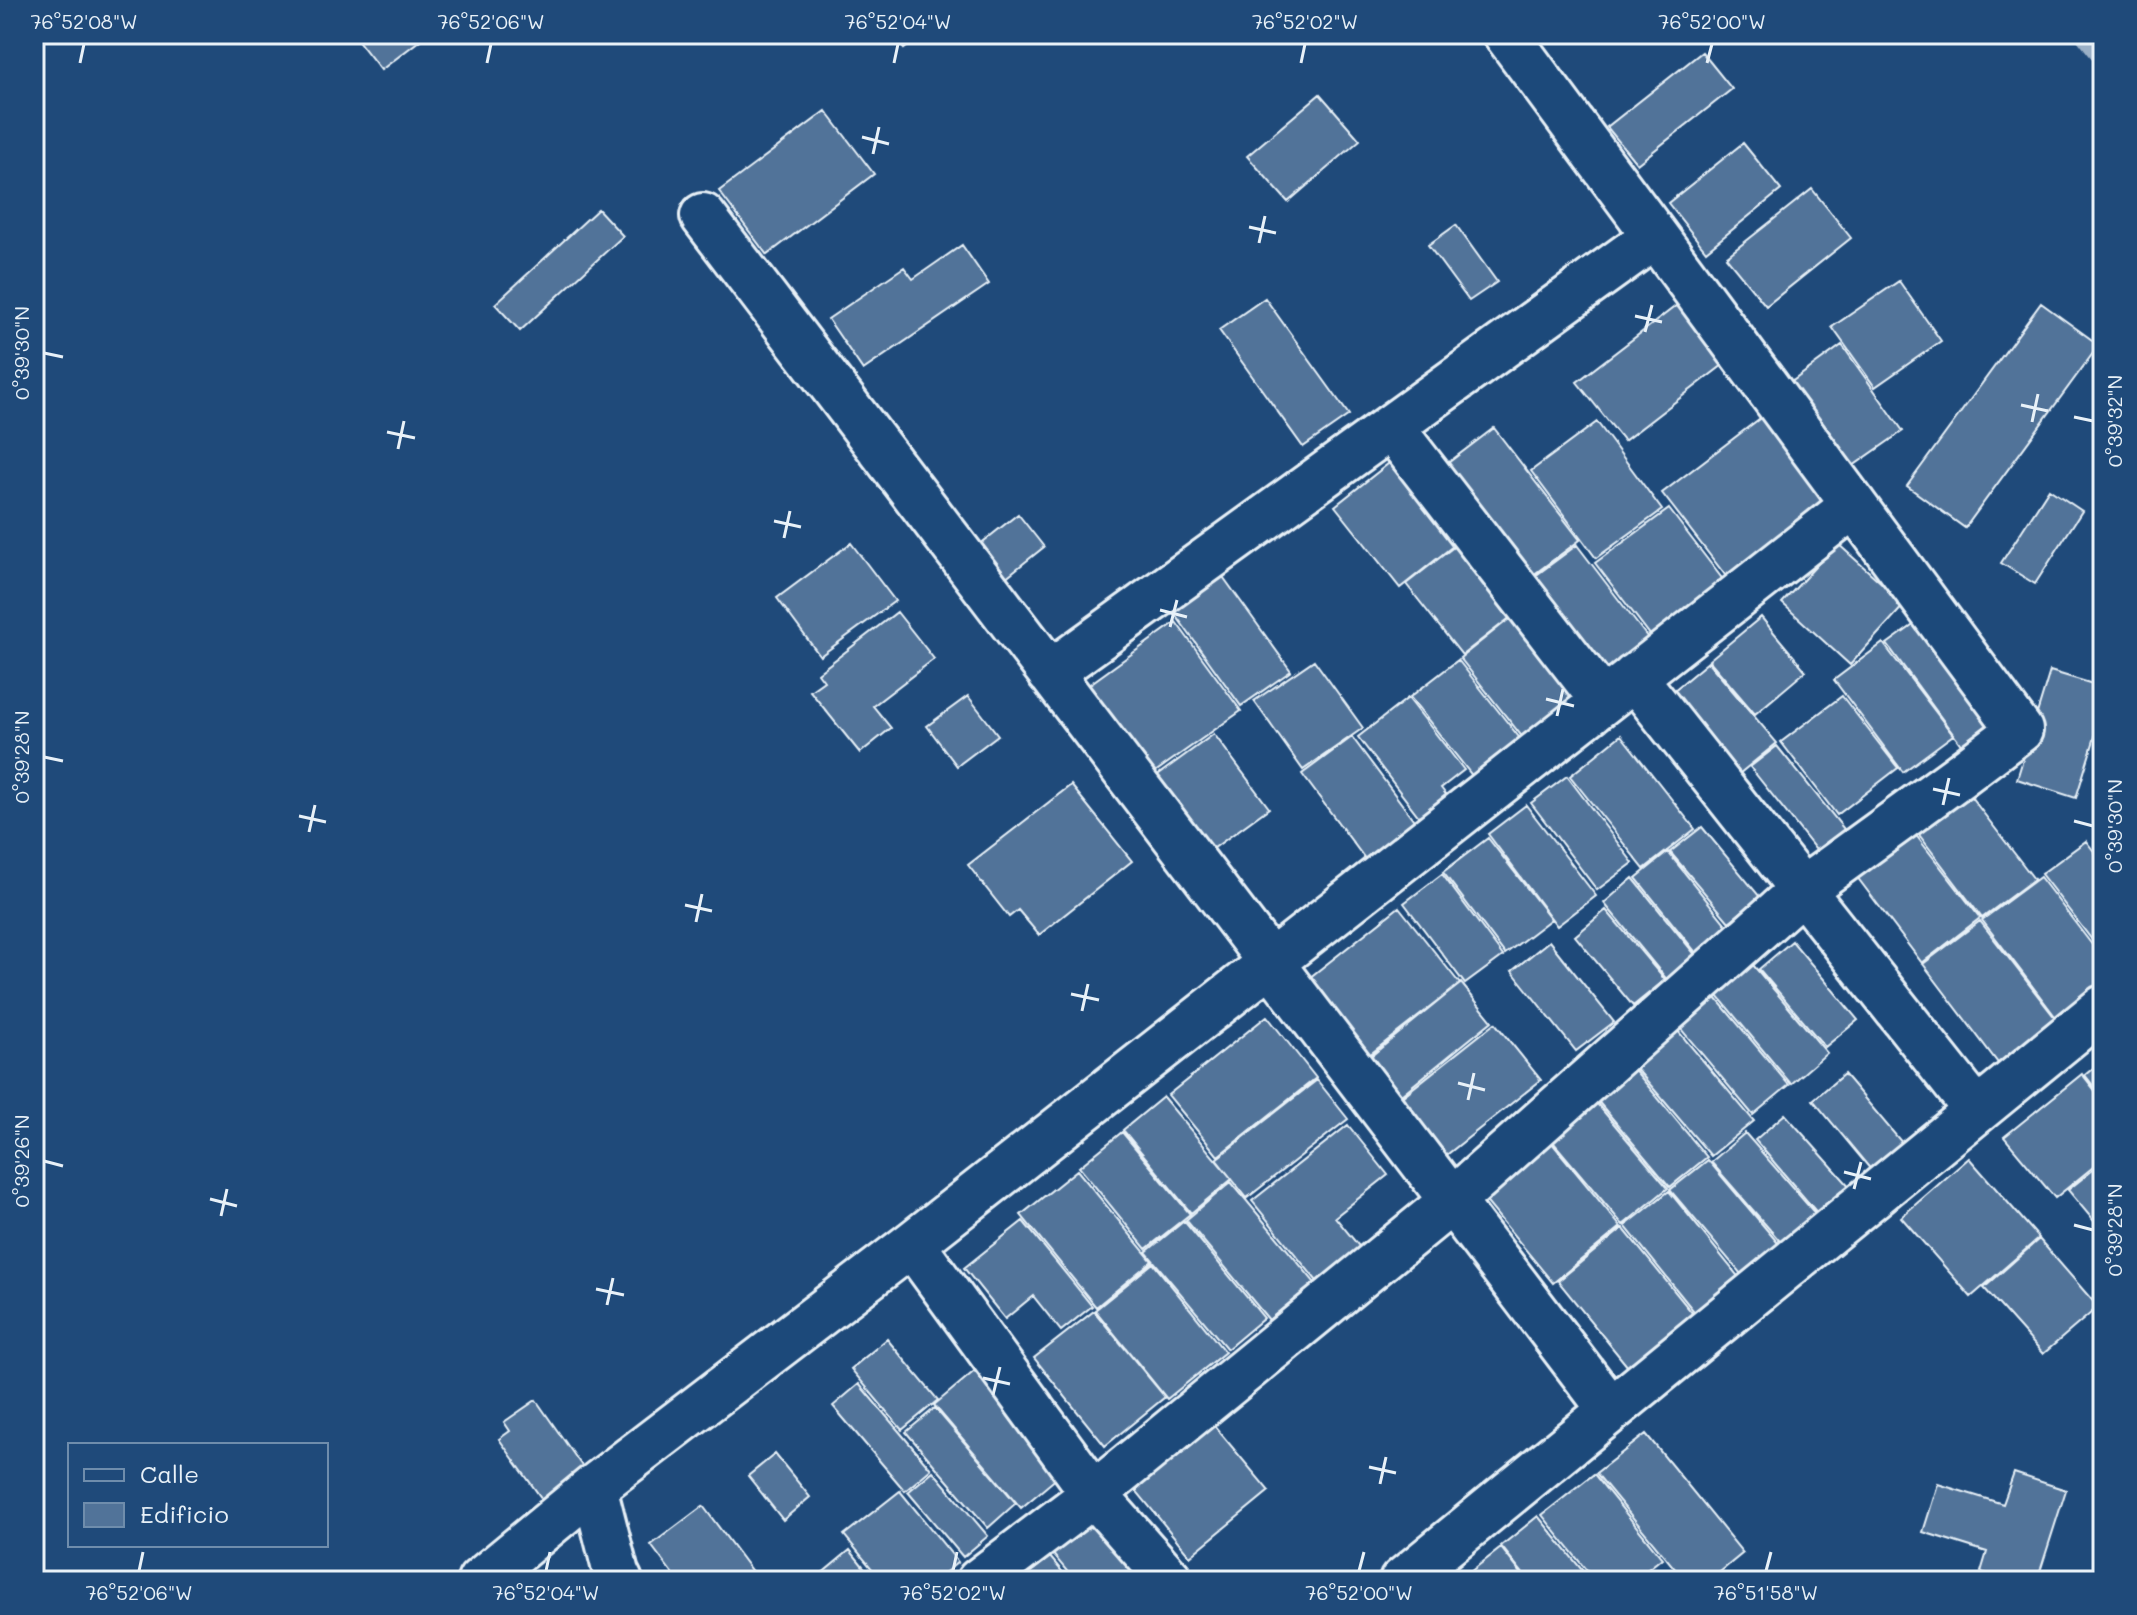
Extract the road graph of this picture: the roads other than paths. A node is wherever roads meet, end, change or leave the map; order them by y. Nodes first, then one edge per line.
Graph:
1 (1506, 34) edge
2 (703, 216) dead end
3 (1655, 236) junction
4 (1391, 427) junction
5 (1854, 505) junction
6 (1050, 673) junction
7 (1619, 689) junction
8 (1802, 890) junction
9 (1272, 964) junction
10 (2103, 1008) edge
11 (1977, 1111) junction
12 (1452, 1201) junction
13 (912, 1244) junction
14 (1611, 1410) junction
15 (594, 1487) junction
16 (1094, 1494) junction
17 (480, 1581) edge
18 (620, 1581) edge
19 (979, 1581) edge
20 (1171, 1581) edge
21 (1402, 1581) edge

1 - 3 street
2 - 6 street
3 - 4 street
3 - 5 street
4 - 6 street
4 - 7 street
5 - 7 street
5 - 8 street
6 - 9 street
7 - 8 street
7 - 9 street
8 - 11 street
8 - 12 street
9 - 12 street
9 - 13 street
10 - 11 street
11 - 14 street
12 - 14 street
12 - 16 street
13 - 15 street
13 - 16 street
14 - 21 street
15 - 17 street
15 - 18 street
16 - 19 street
16 - 20 street

